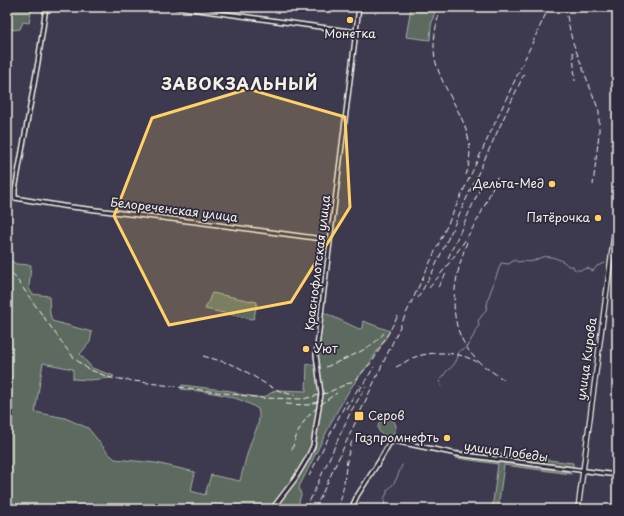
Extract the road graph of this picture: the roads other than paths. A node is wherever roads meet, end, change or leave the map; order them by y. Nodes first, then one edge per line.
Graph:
1 (46, 7) edge
2 (176, 7) edge
3 (360, 7) edge
4 (356, 32) junction
5 (617, 212) edge
6 (330, 240) junction
7 (582, 471) junction
8 (617, 475) edge
9 (272, 509) edge
10 (351, 509) edge
11 (578, 509) edge

1 - 6 street, Белореченская улица
2 - 4 street
3 - 4 street, Краснофлотская улица
4 - 6 street, Краснофлотская улица
5 - 7 main road, улица Кирова
6 - 9 street, Краснофлотская улица
7 - 8 street, улица Победы
7 - 10 street, улица Победы
7 - 11 main road, улица Кирова

